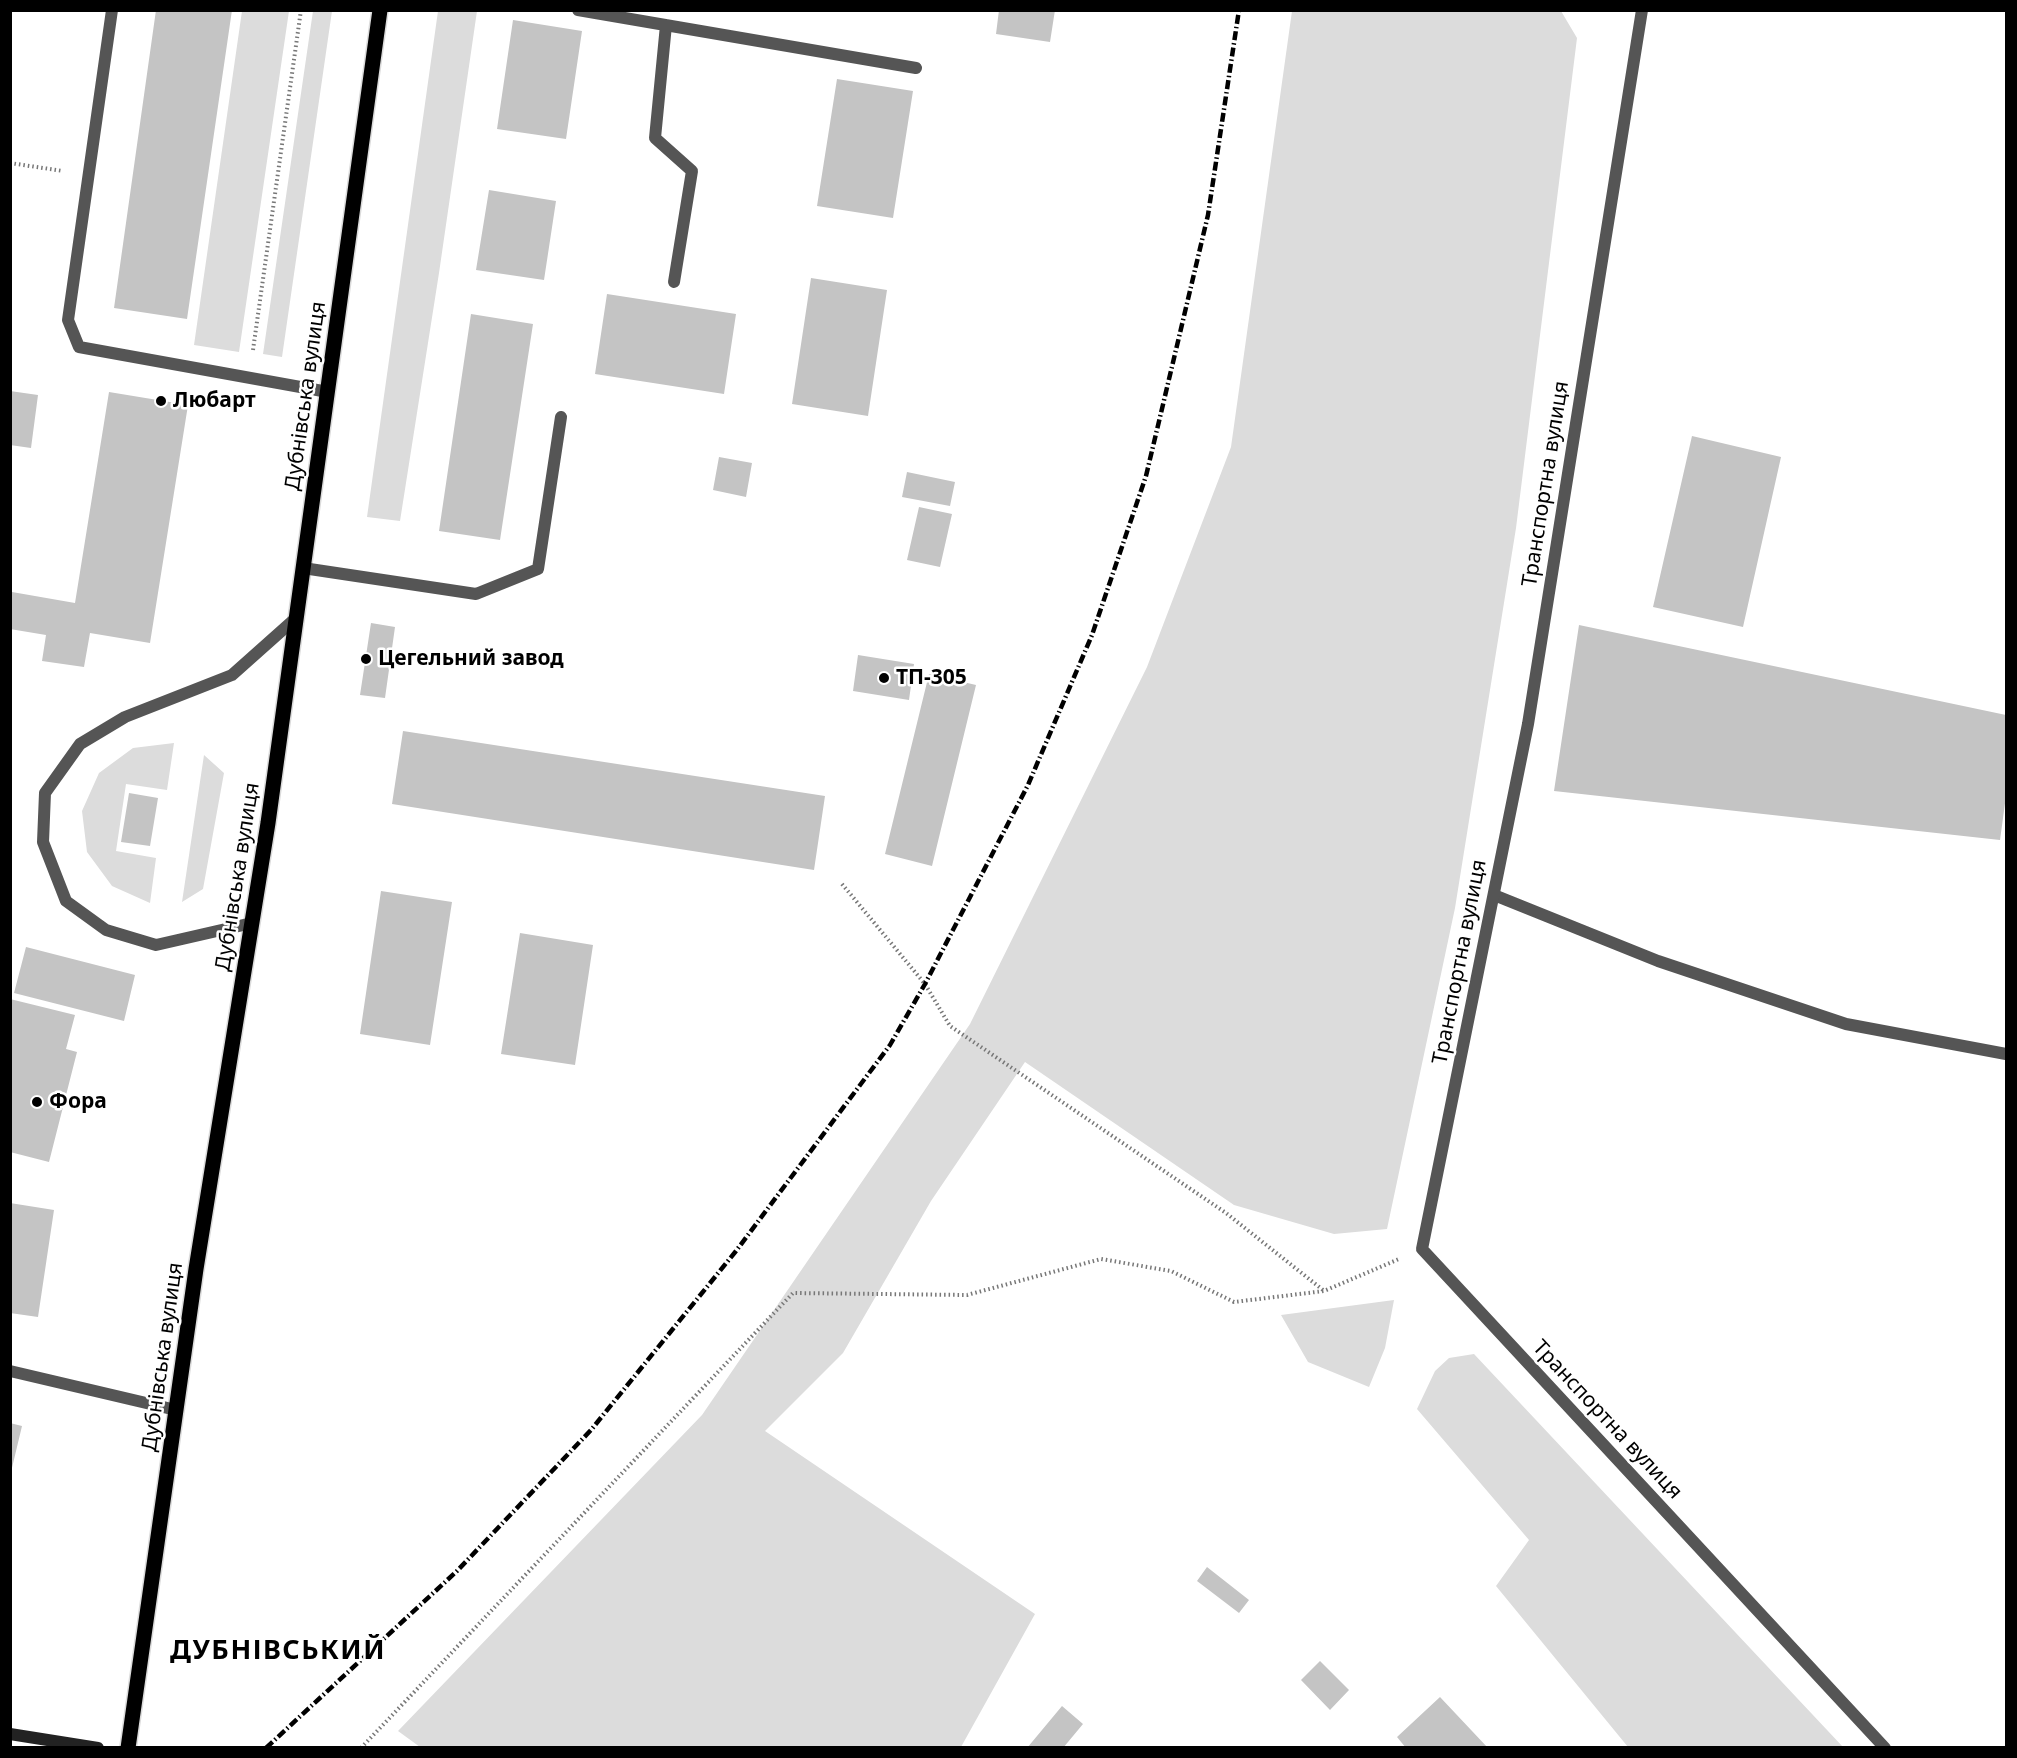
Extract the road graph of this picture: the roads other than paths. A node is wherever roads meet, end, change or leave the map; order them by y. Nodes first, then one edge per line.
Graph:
1 (112, 10) edge
2 (380, 10) edge
3 (578, 10) edge
4 (1642, 10) edge
5 (666, 25) junction
6 (916, 68) dead end
7 (674, 282) dead end
8 (328, 392) junction
9 (561, 417) dead end
10 (303, 567) junction
11 (296, 618) junction
12 (1494, 895) junction
13 (252, 923) junction
14 (2007, 1054) edge
15 (10, 1371) edge
16 (176, 1410) junction
17 (10, 1734) edge
18 (98, 1748) edge
19 (128, 1748) edge
20 (1885, 1748) edge

1 - 8 street
2 - 8 main road, Дубнівська вулиця
3 - 5 street
4 - 12 street, Транспортна вулиця
5 - 6 street
5 - 7 street
8 - 10 main road, Дубнівська вулиця
9 - 10 street
10 - 11 main road, Дубнівська вулиця
11 - 13 main road, Дубнівська вулиця
11 - 13 street
12 - 14 street
12 - 20 street, Транспортна вулиця
13 - 16 main road, Дубнівська вулиця
15 - 16 street
16 - 19 main road, Дубнівська вулиця
17 - 18 street

